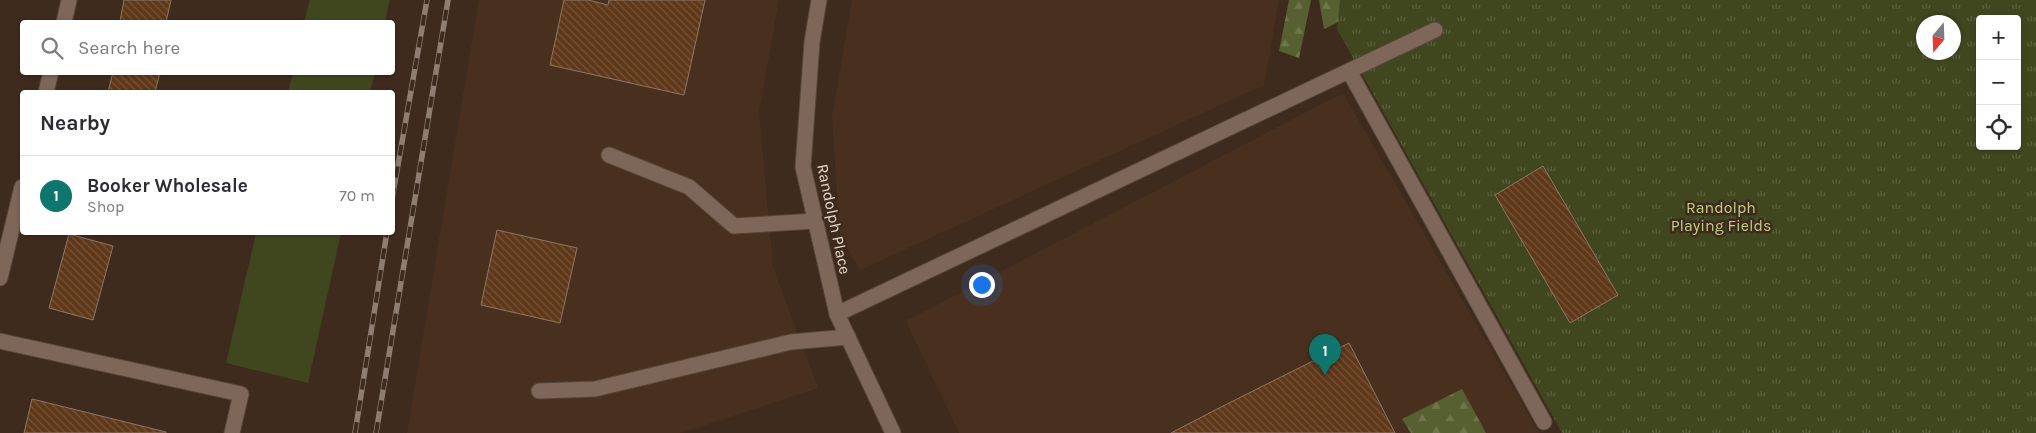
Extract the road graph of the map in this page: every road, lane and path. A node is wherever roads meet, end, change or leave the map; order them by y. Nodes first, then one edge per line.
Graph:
1 (69, 0) edge
2 (819, 0) edge
3 (64, 20) edge
4 (1435, 30) dead end
5 (1349, 71) junction
6 (50, 75) edge
7 (46, 90) edge
8 (608, 155) dead end
9 (20, 196) edge
10 (815, 221) junction
11 (0, 278) edge
12 (837, 314) junction
13 (848, 336) junction
14 (0, 341) edge
15 (538, 391) dead end
16 (1544, 422) dead end
17 (232, 433) edge
18 (893, 433) edge

1 - 3 street
2 - 10 street, Randolph Place
4 - 5 street
5 - 12 street
5 - 16 street
6 - 7 street
8 - 10 street
9 - 11 street
10 - 12 street, Randolph Place
12 - 13 street, Randolph Place
13 - 15 street
13 - 18 street, Randolph Place
14 - 17 street

